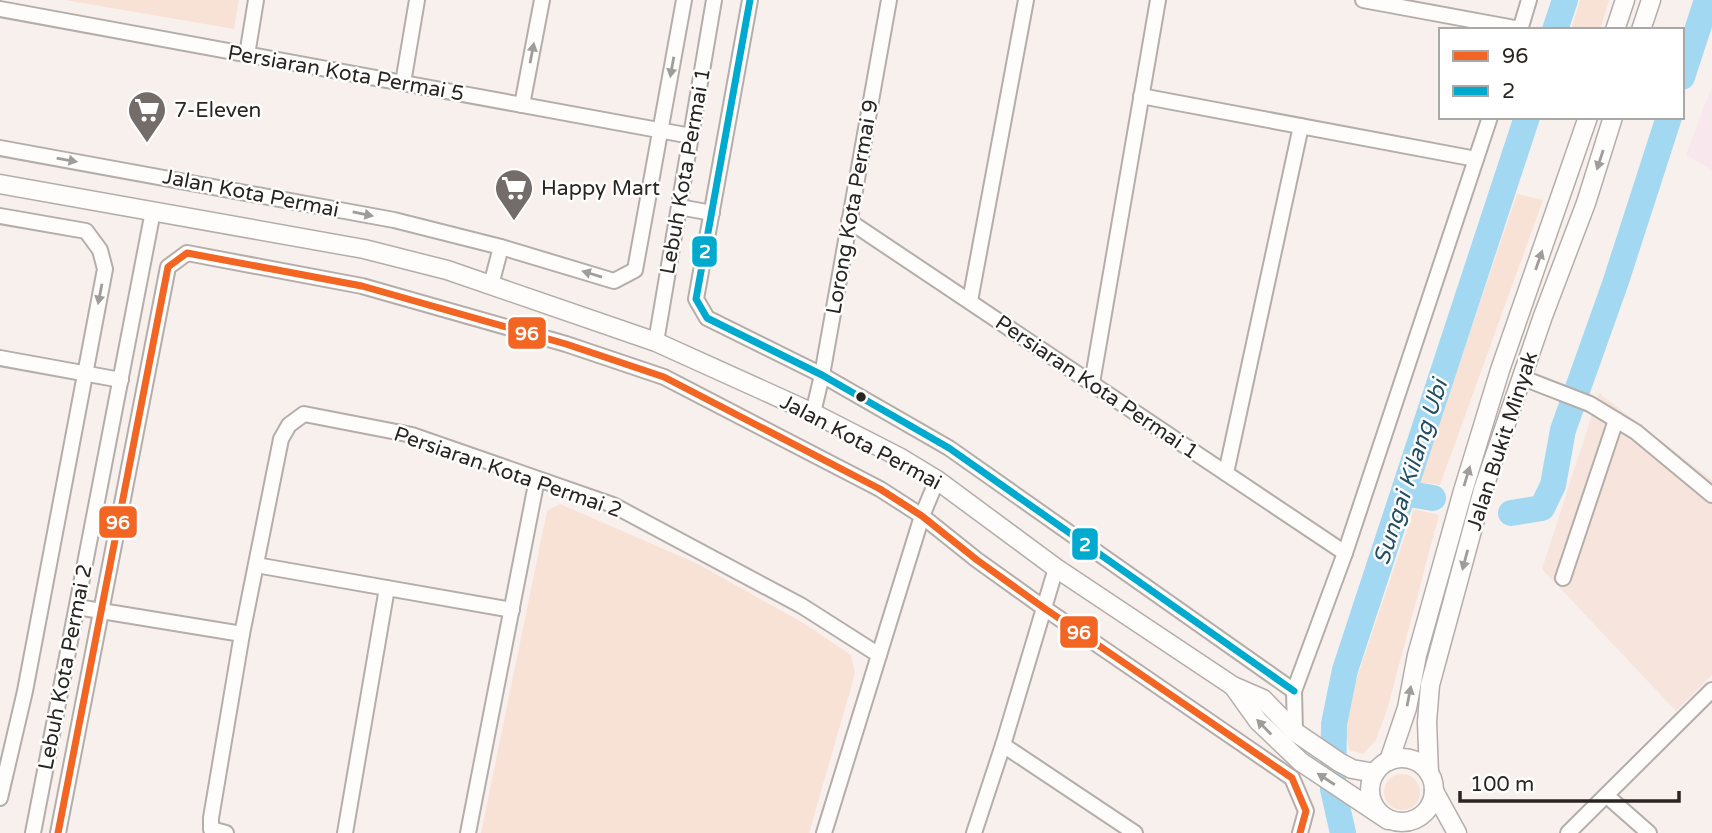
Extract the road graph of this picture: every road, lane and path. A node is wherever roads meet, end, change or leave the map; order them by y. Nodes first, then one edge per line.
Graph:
1 (256, 0) edge
2 (418, 0) edge
3 (542, 0) edge
4 (684, 0) edge
5 (714, 0) edge
6 (750, 0) edge
7 (889, 0) edge
8 (1026, 0) edge
9 (1158, 0) edge
10 (1363, 0) edge
11 (1530, 0) edge
12 (1625, 0) edge
13 (1651, 0) edge
14 (0, 9) edge
15 (1515, 28) edge
16 (1520, 28) edge
17 (1616, 28) edge
18 (1642, 28) edge
19 (247, 55) junction
20 (403, 83) junction
21 (1141, 96) junction
22 (522, 105) junction
23 (1489, 119) edge
24 (1587, 119) edge
25 (1613, 119) edge
26 (1301, 126) junction
27 (660, 131) junction
28 (691, 136) junction
29 (0, 148) edge
30 (1476, 159) junction
31 (0, 184) edge
32 (679, 207) junction
33 (153, 211) junction
34 (712, 213) junction
35 (0, 216) edge
36 (849, 221) junction
37 (501, 247) junction
38 (635, 270) joint
39 (491, 285) junction
40 (970, 302) junction
41 (656, 342) junction
42 (0, 359) edge
43 (85, 374) junction
44 (821, 375) junction
45 (1523, 379) junction
46 (121, 380) junction
47 (1091, 383) junction
48 (813, 413) junction
49 (1616, 420) junction
50 (1226, 473) junction
51 (537, 480) junction
52 (937, 480) junction
53 (1712, 495) edge
54 (922, 516) junction
55 (1345, 553) junction
56 (256, 565) junction
57 (1056, 568) junction
58 (1563, 578) dead end
59 (387, 588) junction
60 (77, 607) junction
61 (1044, 608) junction
62 (102, 610) junction
63 (512, 610) junction
64 (242, 634) junction
65 (879, 655) junction
66 (1233, 686) junction
67 (1712, 690) edge
68 (1294, 691) junction
69 (1302, 737) junction
70 (1003, 745) junction
71 (1382, 767) junction
72 (1429, 773) junction
73 (1434, 791) junction
74 (1607, 796) junction
75 (0, 798) edge
76 (1397, 825) edge
77 (33, 833) edge
78 (58, 833) edge
79 (226, 833) edge
80 (345, 833) edge
81 (468, 833) edge
82 (824, 833) edge
83 (974, 833) edge
84 (1135, 833) edge
85 (1300, 833) edge
86 (1457, 833) edge
87 (1567, 833) edge
88 (1648, 833) edge

1 - 19 street
2 - 20 street
22 -> 3 street
4 -> 27 street, Lebuh Kota Permai 1
5 - 28 street, Lebuh Kota Permai 1
6 - 34 street, Lebuh Kota Permai 1
7 - 36 street, Lorong Kota Permai 9
8 - 40 street
9 - 21 street
10 - 15 street
11 - 16 street
12 - 17 main road
13 - 18 main road
14 - 19 street, Persiaran Kota Permai 5
19 - 20 street, Persiaran Kota Permai 5
20 - 22 street, Persiaran Kota Permai 5
21 - 26 street
21 - 47 street
22 - 27 street, Persiaran Kota Permai 5
23 - 30 street
71 -> 24 main road, Jalan Bukit Minyak
25 -> 45 main road, Jalan Bukit Minyak
26 - 30 street
26 - 50 street
27 - 28 street, Persiaran Kota Permai 5
27 - 38 street, Lebuh Kota Permai 1
28 - 32 street, Lebuh Kota Permai 1
29 -> 37 street, Jalan Kota Permai
30 - 55 street
31 - 33 main road, Jalan Kota Permai
32 - 34 street
32 - 41 street, Lebuh Kota Permai 1
33 - 39 main road, Jalan Kota Permai
33 - 46 street, Lebuh Kota Permai 2
34 - 44 street, Lebuh Kota Permai 1
35 -> 43 street, Lebuh Kota Permai 2
36 - 40 street, Persiaran Kota Permai 1
36 - 44 street, Lorong Kota Permai 9
38 -> 37 street, Jalan Kota Permai
37 - 39 street
39 - 41 main road, Jalan Kota Permai
40 - 47 street, Persiaran Kota Permai 1
41 - 48 main road, Jalan Kota Permai
42 - 43 street
43 - 46 street
43 - 75 street, Lebuh Kota Permai 2
44 - 48 street, Lorong Kota Permai 9
44 - 68 street
45 - 49 street
45 -> 72 main road, Jalan Bukit Minyak
46 - 60 street, Lebuh Kota Permai 2
47 - 50 street, Persiaran Kota Permai 1
48 - 52 main road, Jalan Kota Permai
49 - 53 street
49 - 58 street
50 - 55 street, Persiaran Kota Permai 1
51 - 56 street, Persiaran Kota Permai 2
51 - 63 street
51 - 65 street, Persiaran Kota Permai 2
52 - 54 street
52 - 57 main road, Jalan Kota Permai
54 - 61 street
54 - 62 street
54 - 65 street
55 - 68 street
56 - 59 street
56 - 64 street
57 - 61 street
57 - 66 main road, Jalan Kota Permai
59 - 63 street
59 - 80 street
60 - 62 street
60 - 77 street, Lebuh Kota Permai 2
61 - 70 street
61 - 85 street
62 - 64 street
62 - 78 street
63 - 81 street
64 - 79 street
65 - 82 street
66 - 69 main road, Jalan Kota Permai
76 -> 66 main road, Jalan Kota Permai
67 - 74 street
68 - 69 street
69 - 71 main road, Jalan Kota Permai
70 - 83 street
70 - 84 street
71 - 72 main road
71 - 76 main road
72 - 73 main road
73 - 76 main road
73 - 86 main road
74 - 87 street
74 - 88 street

